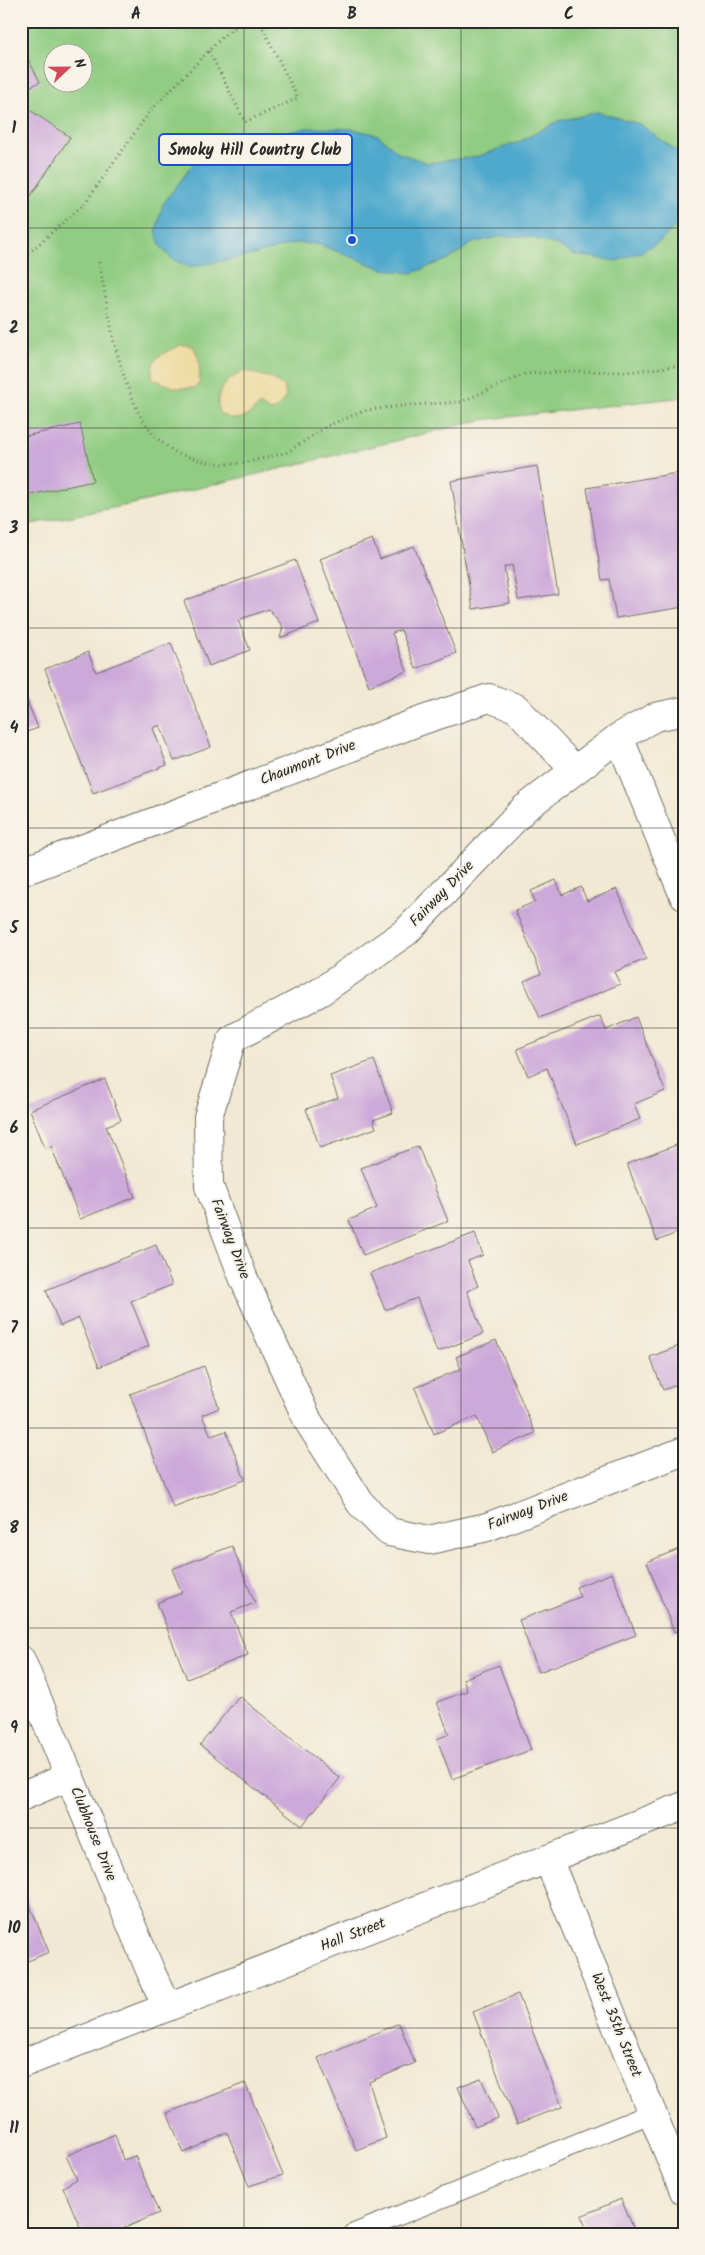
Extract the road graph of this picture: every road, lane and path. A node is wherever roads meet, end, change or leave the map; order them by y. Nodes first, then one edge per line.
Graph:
1 (238, 21) edge
2 (246, 21) edge
3 (259, 21) edge
4 (226, 33) junction
5 (209, 51) junction
6 (21, 260) edge
7 (98, 262) dead end
8 (684, 365) edge
9 (684, 711) edge
10 (619, 737) junction
11 (575, 770) junction
12 (21, 872) edge
13 (684, 896) edge
14 (684, 1451) edge
15 (21, 1660) edge
16 (70, 1776) junction
17 (21, 1797) edge
18 (684, 1806) edge
19 (548, 1859) junction
20 (167, 2007) junction
21 (21, 2064) edge
22 (652, 2114) junction
23 (684, 2191) edge
24 (353, 2234) edge

1 - 4 path
2 - 4 path
3 - 5 path
4 - 5 path
5 - 6 path
7 - 8 path
9 - 10 street
10 - 11 street, Fairway Drive
10 - 13 street
11 - 12 street, Chaumont Drive
11 - 14 street, Fairway Drive
15 - 16 street, Clubhouse Drive
16 - 17 street
16 - 20 street, Clubhouse Drive
18 - 19 street, Hall Street
19 - 20 street, Hall Street
19 - 22 street, West 35th Street
20 - 21 street, Hall Street
22 - 23 street, West 35th Street
22 - 24 lane

